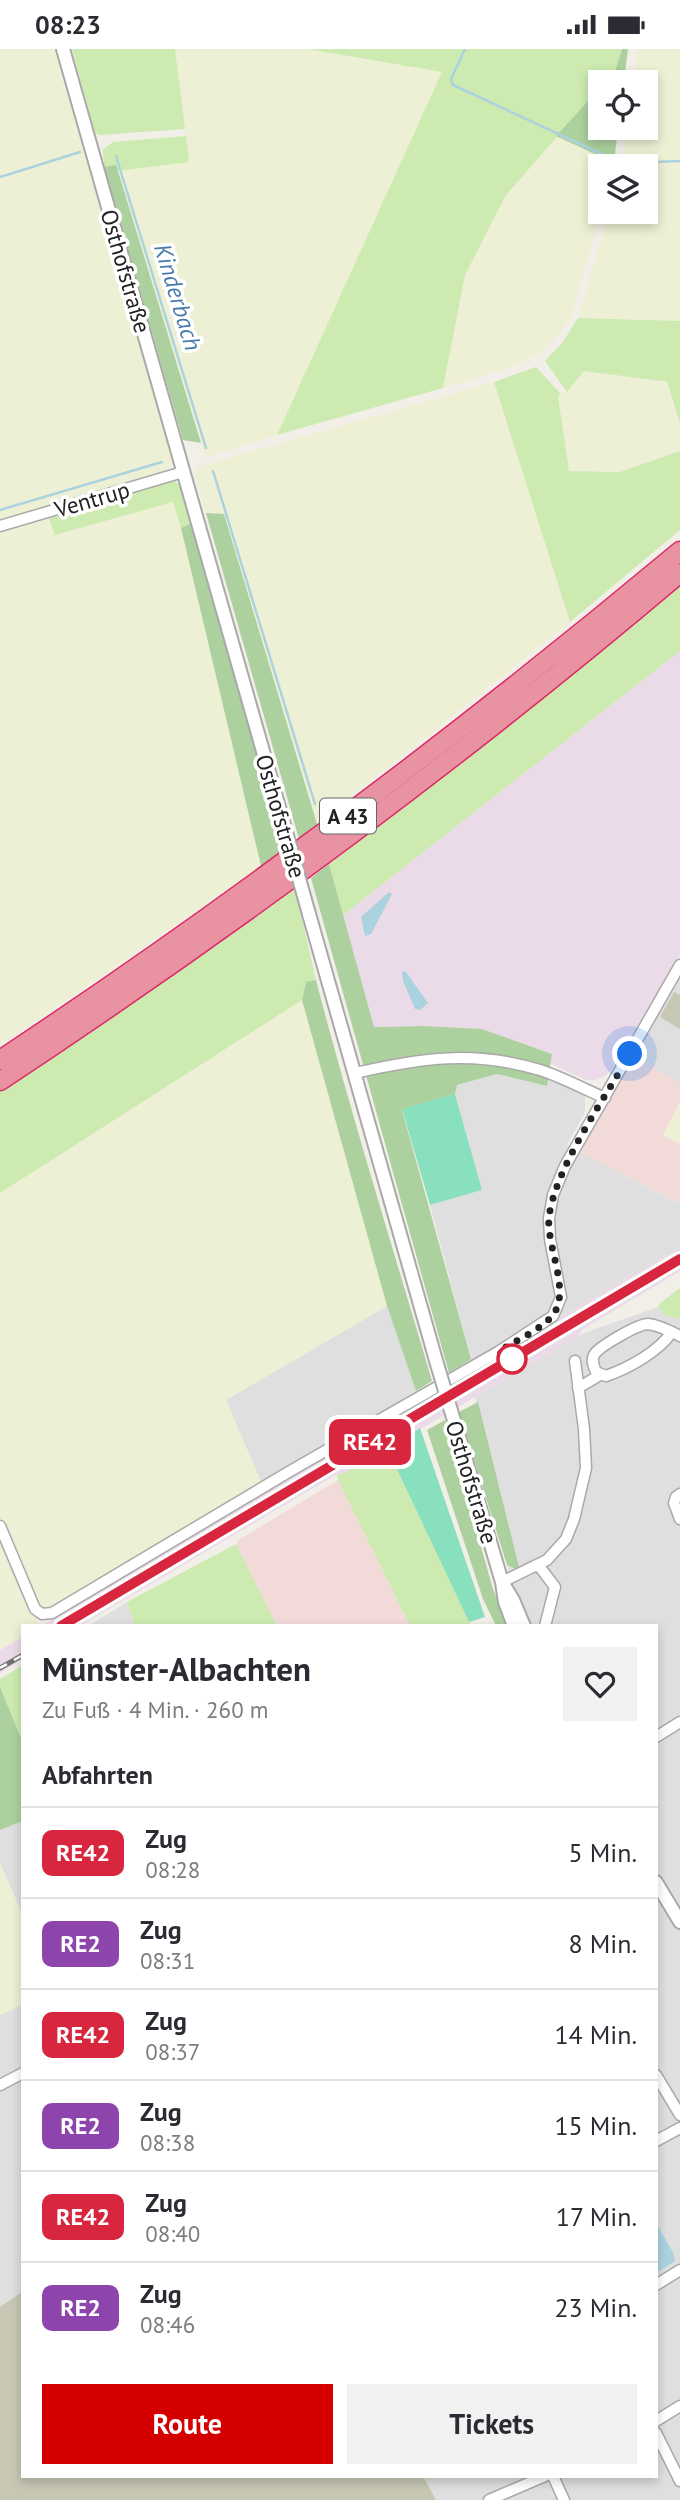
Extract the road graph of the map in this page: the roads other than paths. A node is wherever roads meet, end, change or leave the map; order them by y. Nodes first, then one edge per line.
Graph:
1 (63, 49) edge
2 (183, 472) junction
3 (0, 526) edge
4 (680, 551) edge
5 (680, 573) edge
6 (680, 965) edge
7 (0, 1060) edge
8 (355, 1073) junction
9 (0, 1081) edge
10 (605, 1098) junction
11 (676, 1334) edge
12 (575, 1361) dead end
13 (600, 1375) junction
14 (578, 1388) junction
15 (680, 1494) edge
16 (680, 1518) edge
17 (0, 1526) edge
18 (539, 1566) junction
19 (502, 1582) junction
20 (513, 1624) edge
21 (523, 1624) edge
22 (546, 1624) edge
23 (680, 1722) edge
24 (658, 1736) edge
25 (658, 1885) edge
26 (680, 1922) edge
27 (21, 2074) edge
28 (658, 2078) edge
29 (0, 2085) edge
30 (680, 2115) edge
31 (680, 2127) edge
32 (658, 2140) edge
33 (680, 2270) edge
34 (658, 2284) edge
35 (680, 2406) edge
36 (658, 2420) edge
37 (658, 2437) edge
38 (540, 2478) edge
39 (554, 2478) edge
40 (680, 2481) edge
41 (489, 2500) edge
42 (564, 2500) edge

1 - 2 street, Osthofstraße
2 - 3 street, Ventrup
2 - 8 street, Osthofstraße, bridge
4 - 7 highway, A 43
5 - 9 highway, A 43
6 - 10 street
8 - 10 street
8 - 19 street, Osthofstraße, bridge
10 - 17 street
11 - 13 street
11 - 13 street
12 - 14 street
13 - 14 street
14 - 18 street
15 - 16 street
18 - 19 street
18 - 22 street
19 - 20 street, Osthofstraße
19 - 21 street, Osthofstraße
23 - 24 street
25 - 26 street
27 - 29 street
28 - 30 street
31 - 32 street
33 - 34 street
35 - 36 street
37 - 40 street
38 - 41 street
39 - 42 street

